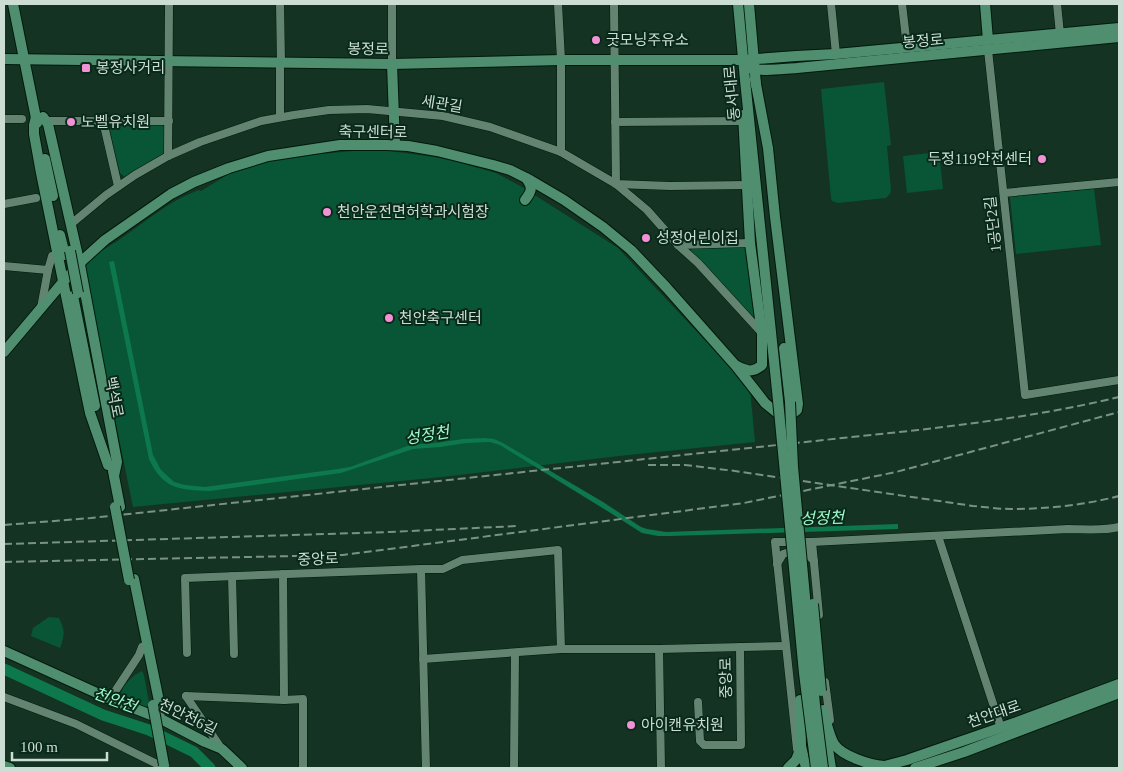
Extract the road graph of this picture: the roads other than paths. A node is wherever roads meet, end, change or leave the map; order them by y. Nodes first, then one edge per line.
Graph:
1 (13, 4) edge
2 (169, 4) edge
3 (280, 4) edge
4 (392, 4) edge
5 (558, 4) edge
6 (614, 4) edge
7 (738, 4) edge
8 (749, 4) edge
9 (831, 4) edge
10 (902, 4) edge
11 (985, 4) edge
12 (1057, 4) edge
13 (1119, 28) edge
14 (1060, 34) junction
15 (1119, 37) edge
16 (988, 45) junction
17 (907, 47) junction
18 (836, 54) junction
19 (4, 58) edge
20 (25, 58) junction
21 (169, 60) junction
22 (561, 60) junction
23 (614, 60) junction
24 (280, 62) junction
25 (392, 64) junction
26 (749, 69) junction
27 (394, 111) junction
28 (280, 118) junction
29 (4, 119) edge
30 (22, 119) dead end
31 (42, 119) junction
32 (103, 121) junction
33 (169, 121) junction
34 (742, 121) junction
35 (616, 122) junction
36 (395, 145) junction
37 (561, 152) junction
38 (168, 156) junction
39 (526, 178) junction
40 (756, 180) junction
41 (1119, 182) edge
42 (616, 184) junction
43 (118, 186) junction
44 (1004, 193) junction
45 (36, 198) dead end
46 (525, 200) dead end
47 (4, 204) edge
48 (71, 224) junction
49 (750, 243) junction
50 (678, 245) junction
51 (52, 256) dead end
52 (80, 265) junction
53 (4, 266) edge
54 (48, 270) junction
55 (63, 282) junction
56 (76, 295) junction
57 (41, 308) junction
58 (769, 322) junction
59 (762, 334) junction
60 (5, 349) edge
61 (736, 366) junction
62 (1119, 380) edge
63 (790, 402) junction
64 (108, 465) junction
65 (114, 476) junction
66 (117, 507) junction
67 (1119, 526) edge
68 (938, 536) junction
69 (812, 542) junction
70 (796, 550) junction
71 (814, 561) junction
72 (777, 564) junction
73 (421, 569) junction
74 (282, 574) junction
75 (232, 576) junction
76 (131, 579) junction
77 (785, 646) junction
78 (740, 647) junction
79 (561, 649) junction
80 (659, 649) junction
81 (4, 651) edge
82 (515, 652) junction
83 (186, 653) dead end
84 (234, 654) dead end
85 (423, 659) junction
86 (141, 661) junction
87 (1119, 684) edge
88 (1119, 694) edge
89 (4, 697) edge
90 (110, 699) junction
91 (284, 700) junction
92 (698, 702) dead end
93 (157, 708) junction
94 (823, 710) junction
95 (1001, 728) junction
96 (834, 744) junction
97 (222, 749) junction
98 (799, 750) junction
99 (167, 767) edge
100 (881, 767) edge
101 (242, 768) edge
102 (303, 768) edge
103 (426, 768) edge
104 (514, 768) edge
105 (661, 768) edge
106 (788, 768) edge
107 (806, 768) edge
108 (816, 768) edge
109 (823, 768) edge
110 (831, 768) edge
111 (915, 768) edge

1 - 20 main road
2 - 21 street
3 - 24 street
4 - 25 street
5 - 22 street
6 - 23 street
7 - 26 main road, 동서대로
8 - 26 main road, 동서대로
9 - 18 street
10 - 17 street
11 - 16 main road
12 - 14 street
13 - 14 main road, 봉정로
14 - 16 main road, 봉정로
15 - 16 main road, 봉정로
16 - 17 main road, 봉정로
16 - 26 main road, 봉정로
16 - 44 street, 1공단2길
17 - 18 main road, 봉정로
18 - 26 main road, 봉정로
19 - 20 main road, 봉정로
20 - 21 main road, 봉정로
20 - 31 main road
21 - 24 main road, 봉정로
21 - 33 street
22 - 23 main road, 봉정로
22 - 25 main road, 봉정로
22 - 37 street
23 - 26 main road, 봉정로
23 - 35 street
24 - 25 main road, 봉정로
24 - 28 street
25 - 27 main road
26 - 34 main road
26 - 40 main road, 동서대로
26 - 61 main road, 축구센터로
27 - 28 street, 세관길
27 - 36 main road
27 - 37 street, 세관길
28 - 38 street, 세관길
29 - 30 street
31 - 32 street
31 - 48 main road
31 - 55 main road
31 - 56 main road
32 - 33 street
32 - 43 street
33 - 38 street
34 - 35 street
34 - 40 main road
35 - 42 street
36 - 39 main road, 축구센터로
36 - 52 main road, 축구센터로
37 - 42 street, 세관길
38 - 43 street, 세관길
39 - 46 main road
39 - 61 main road, 축구센터로
40 - 42 street
40 - 49 main road
40 - 58 main road
40 - 63 main road
41 - 44 street
42 - 50 street, 세관길
43 - 48 street, 세관길
44 - 62 street, 1공단2길
45 - 47 street
48 - 52 main road
49 - 50 street
49 - 59 main road
50 - 59 street, 세관길
51 - 54 street
52 - 55 main road, 축구센터로
52 - 65 main road
53 - 54 street
54 - 57 street
55 - 57 main road, 축구센터로
55 - 64 main road
56 - 64 main road, 백석로
56 - 65 main road, 백석로
57 - 60 main road, 축구센터로
58 - 98 main road
58 - 108 main road, bridge
59 - 61 main road
63 - 94 main road, bridge
63 - 109 main road, bridge
64 - 66 main road, 백석로
65 - 66 main road, 백석로
66 - 76 main road, bridge
67 - 68 street
68 - 69 street
68 - 95 street
69 - 70 street
69 - 71 street
69 - 72 street
70 - 71 street
70 - 72 street
71 - 96 street
72 - 77 street
73 - 74 street, 중앙로
73 - 79 street, 중앙로
73 - 85 street
74 - 75 street
74 - 91 street, 중앙로
75 - 83 street
75 - 84 street
76 - 86 main road
76 - 93 main road
77 - 78 street, 중앙로
77 - 98 street
78 - 80 street, 중앙로
78 - 92 street, 중앙로
79 - 80 street, 중앙로
79 - 82 street, 중앙로
80 - 105 street
81 - 90 main road, 천안천6길
82 - 85 street, 중앙로
82 - 104 street
85 - 103 street
86 - 90 street
86 - 93 main road
87 - 95 main road, 천안대로
88 - 111 main road, 천안대로
89 - 99 street
90 - 97 main road, 천안천6길
91 - 97 street, 천안천6길
91 - 102 street, 천안천6길
93 - 99 main road, bridge
94 - 96 main road
94 - 110 main road
95 - 100 main road, 천안대로
96 - 100 main road
97 - 101 main road, 천안천6길
98 - 106 main road
98 - 107 main road

